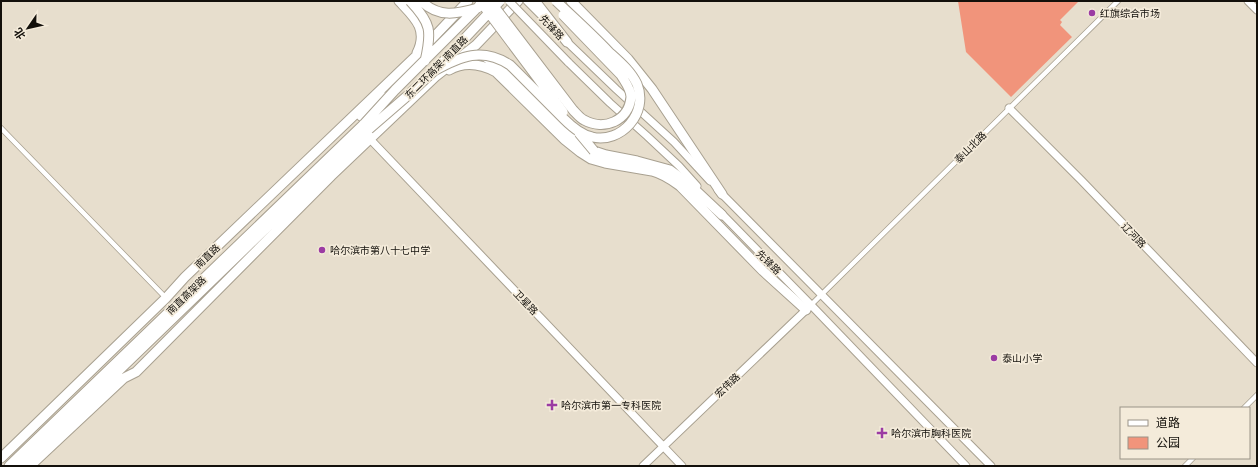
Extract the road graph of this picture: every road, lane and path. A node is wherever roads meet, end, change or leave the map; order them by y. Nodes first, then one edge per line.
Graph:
1 (398, 1) edge
2 (410, 1) edge
3 (421, 1) edge
4 (468, 1) edge
5 (490, 1) edge
6 (500, 1) edge
7 (508, 1) edge
8 (518, 1) edge
9 (527, 1) edge
10 (535, 1) edge
11 (552, 1) edge
12 (556, 1) edge
13 (571, 1) edge
14 (1118, 1) edge
15 (1248, 1) edge
16 (481, 3) edge
17 (1257, 10) edge
18 (567, 42) junction
19 (482, 55) junction
20 (415, 57) junction
21 (424, 61) junction
22 (434, 74) junction
23 (394, 90) junction
24 (406, 97) junction
25 (1011, 106) junction
26 (366, 126) junction
27 (1, 128) edge
28 (370, 139) junction
29 (594, 151) junction
30 (722, 194) junction
31 (722, 215) junction
32 (185, 277) junction
33 (822, 294) junction
34 (166, 298) junction
35 (808, 307) junction
36 (1257, 356) edge
37 (1257, 363) edge
38 (136, 372) junction
39 (1257, 395) edge
40 (1245, 407) edge
41 (663, 447) junction
42 (1, 458) edge
43 (9, 466) edge
44 (20, 466) edge
45 (30, 466) edge
46 (643, 466) edge
47 (682, 466) edge
48 (966, 466) edge
49 (991, 466) edge

1 - 20 highway
2 - 21 highway, bridge
3 - 16 highway, bridge
4 - 20 highway, 南直路
5 - 11 highway, bridge
6 - 22 highway, 东二环高架-南直路, bridge
7 - 31 main road, 先锋路, bridge
8 - 22 highway
9 - 18 main road, 先锋路
10 - 18 highway
12 - 19 highway, bridge
13 - 30 highway
14 - 25 street, 泰山北路
15 - 17 main road
16 - 21 highway, 东二环高架-南直路, bridge
16 - 29 highway, bridge
18 - 30 main road, 先锋路
19 - 22 highway, bridge
19 - 29 highway, bridge
20 - 22 street
20 - 32 highway, 南直路
21 - 23 highway, 东二环高架-南直路, bridge
22 - 24 highway, 东二环高架-南直路, bridge
22 - 28 highway
22 - 35 highway
23 - 26 highway, 东二环高架-南直路, bridge
23 - 32 highway, bridge
24 - 26 highway, 东二环高架-南直路, bridge
24 - 38 highway, bridge
25 - 33 street, 泰山北路
25 - 36 main road, 辽河路
25 - 37 main road, 辽河路
26 - 43 highway, 南直高架路
26 - 44 highway, 南直高架路
27 - 34 street
28 - 38 highway
28 - 41 main road, 卫星路
29 - 31 highway
30 - 33 main road, 先锋路
31 - 35 main road, 先锋路
32 - 34 highway, 南直路
33 - 35 street, 泰山北路
33 - 49 main road, 先锋路
34 - 42 highway, 南直路
35 - 41 main road, 宏伟路
35 - 48 main road, 先锋路
38 - 45 highway
39 - 40 street
41 - 46 main road, 宏伟路
41 - 47 main road, 卫星路

